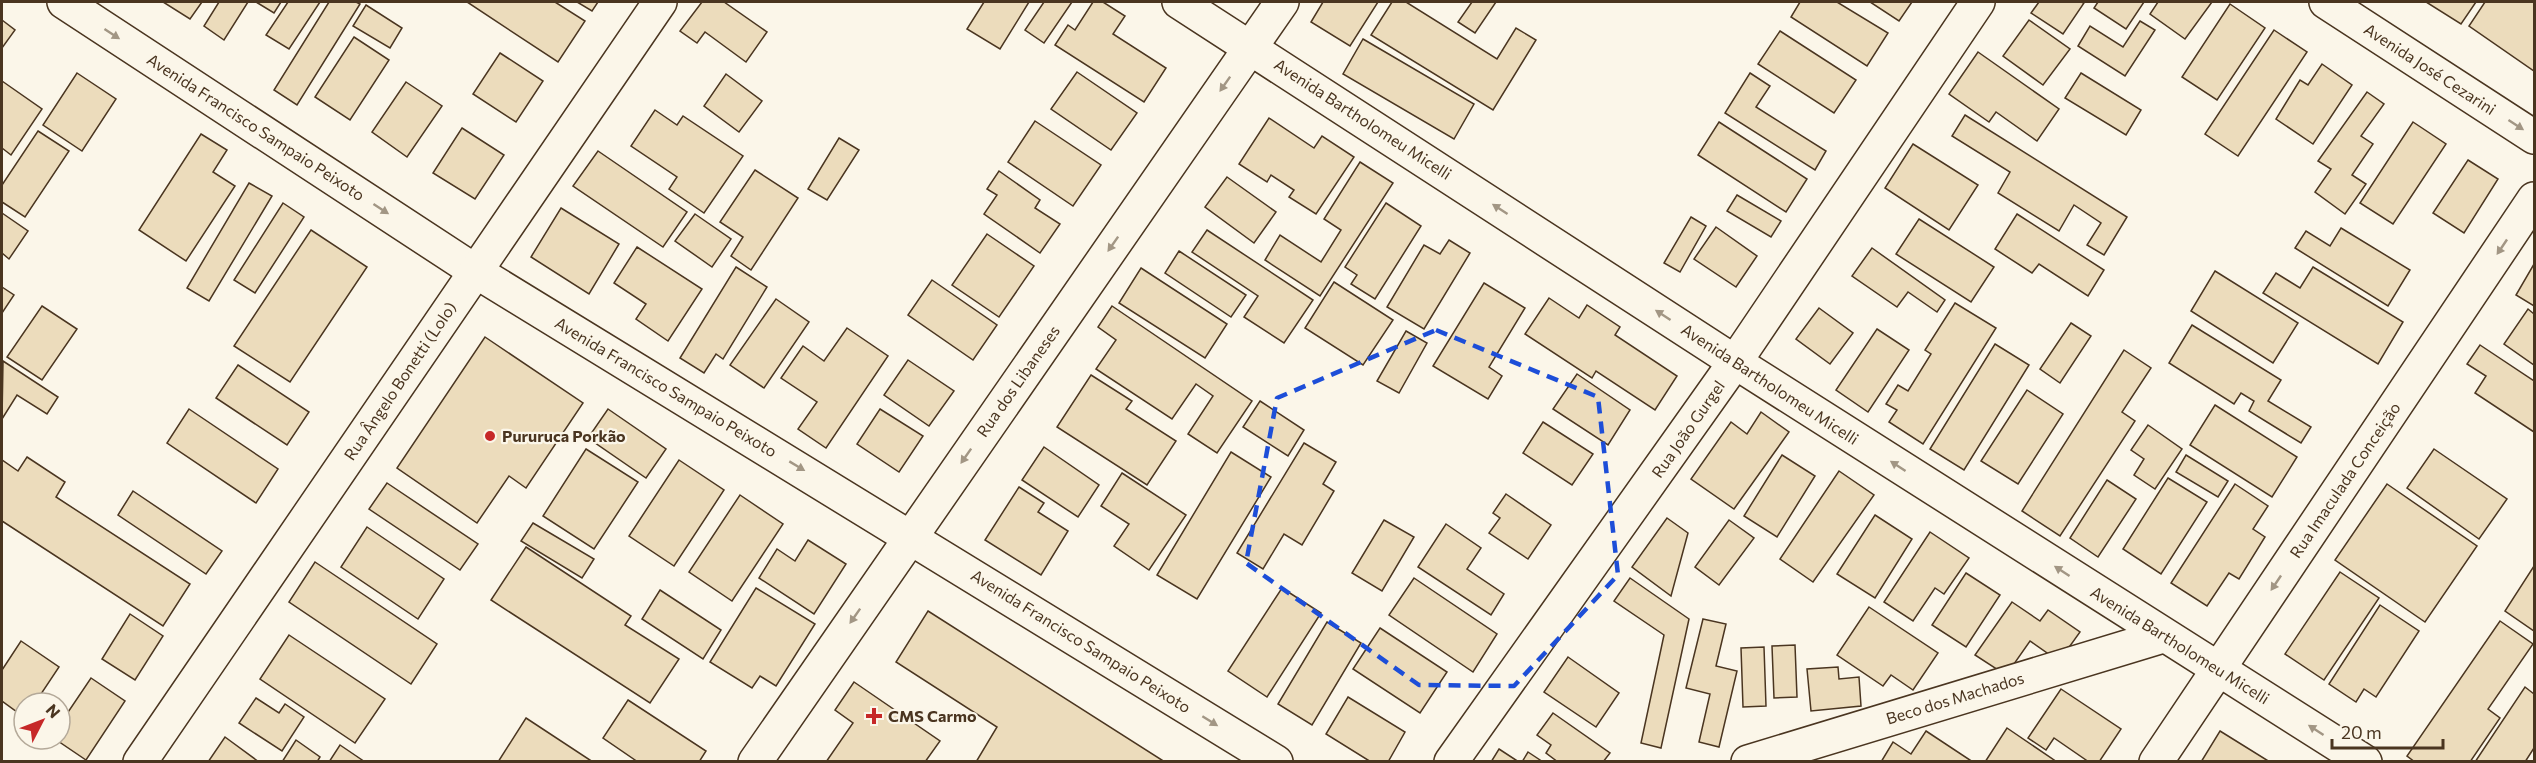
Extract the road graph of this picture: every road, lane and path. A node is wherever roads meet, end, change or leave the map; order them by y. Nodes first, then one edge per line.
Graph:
1 (63, 2) edge
2 (660, 2) edge
3 (1179, 2) edge
4 (1282, 2) edge
5 (1978, 2) edge
6 (2326, 2) edge
7 (1251, 47) junction
8 (2535, 136) edge
9 (2535, 199) edge
10 (475, 271) junction
11 (1735, 362) junction
12 (911, 535) junction
13 (2163, 636) junction
14 (2220, 667) junction
15 (140, 762) edge
16 (755, 762) edge
17 (1276, 762) edge
18 (1451, 762) edge
19 (1748, 762) edge
20 (2156, 762) edge
21 (2365, 762) edge

1 -> 10 street, Avenida Francisco Sampaio Peixoto
2 - 10 street, Rua Ângelo Bonetti (Lolo)
3 - 7 street, Avenida Bartholomeu Micelli
4 - 7 street, Rua dos Libaneses
5 - 11 street, Rua João Gurgel
6 -> 8 street, Avenida José Cezarini
11 -> 7 street, Avenida Bartholomeu Micelli
7 -> 12 street, Rua dos Libaneses
9 -> 14 street, Rua Imaculada Conceição
10 -> 12 street, Avenida Francisco Sampaio Peixoto
10 - 15 street, Rua Ângelo Bonetti (Lolo)
13 -> 11 street, Avenida Bartholomeu Micelli
11 - 18 street, Rua João Gurgel
12 -> 16 street, Rua dos Libaneses
12 -> 17 street, Avenida Francisco Sampaio Peixoto
13 - 14 street, Avenida Bartholomeu Micelli
13 - 19 street, Beco dos Machados
14 - 20 street, Rua Imaculada Conceição
21 -> 14 street, Avenida Bartholomeu Micelli

